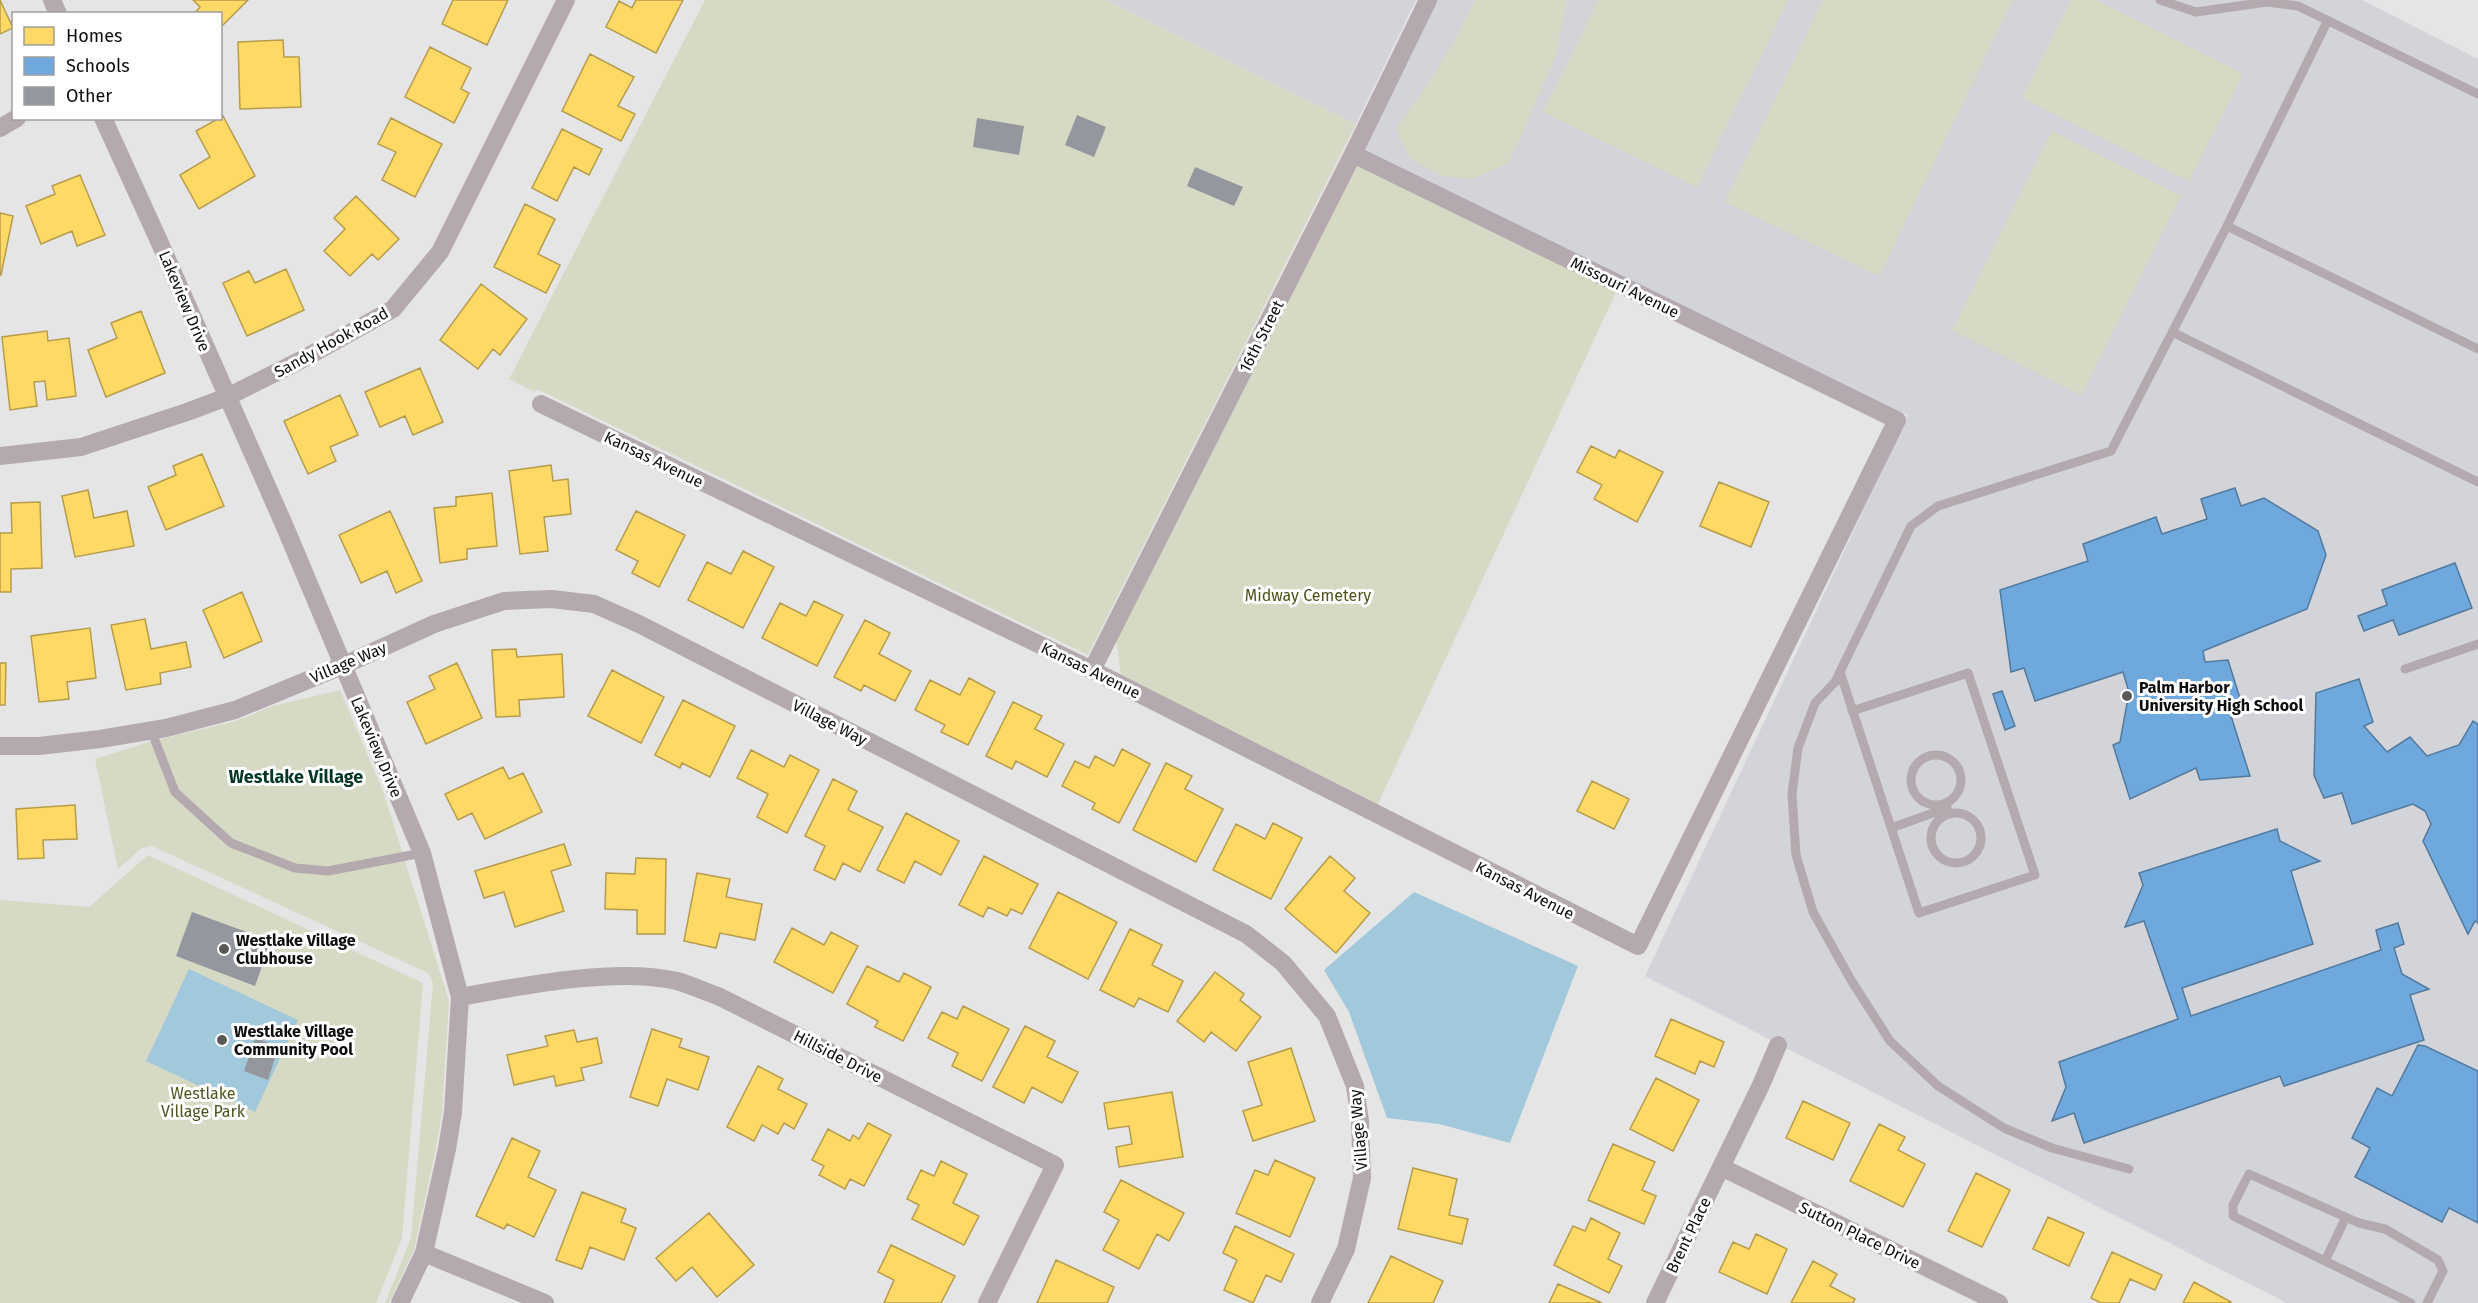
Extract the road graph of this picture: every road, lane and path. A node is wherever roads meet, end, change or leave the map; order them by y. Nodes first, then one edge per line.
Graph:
1 (566, 0) edge
2 (1428, 0) edge
3 (2160, 0) edge
4 (2328, 20) junction
5 (2478, 94) edge
6 (14, 120) edge
7 (104, 120) edge
8 (0, 128) edge
9 (1353, 154) junction
10 (2227, 226) junction
11 (2172, 332) junction
12 (2478, 349) edge
13 (227, 396) junction
14 (541, 404) dead end
15 (0, 456) edge
16 (2478, 482) edge
17 (2478, 644) edge
18 (342, 666) junction
19 (2405, 669) dead end
20 (1092, 670) junction
21 (1839, 672) junction
22 (1852, 711) junction
23 (151, 730) junction
24 (0, 746) edge
25 (1947, 809) junction
26 (1891, 828) junction
27 (422, 853) junction
28 (1638, 946) joint
29 (460, 998) junction
30 (1778, 1045) dead end
31 (1721, 1167) junction
32 (2129, 1168) dead end
33 (2346, 1218) junction
34 (424, 1253) junction
35 (2325, 1261) junction
36 (400, 1303) edge
37 (545, 1303) edge
38 (987, 1303) edge
39 (1320, 1303) edge
40 (1655, 1303) edge
41 (1999, 1303) edge
42 (2411, 1303) edge
43 (2427, 1303) edge

1 - 13 street, Sandy Hook Road
2 - 9 street, 16th Street
3 - 4 lane
4 - 5 lane
4 - 10 lane
6 - 8 street
7 - 13 street, Lakeview Drive
9 - 20 street, 16th Street
9 - 28 street, Missouri Avenue
10 - 11 lane
10 - 12 lane
11 - 16 lane
11 - 21 lane
13 - 15 street, Sandy Hook Road
13 - 18 street, Lakeview Drive
14 - 20 street, Kansas Avenue
17 - 19 lane
18 - 23 street, Village Way
18 - 27 street, Lakeview Drive
18 - 39 street, Village Way
20 - 28 street, Kansas Avenue
21 - 22 lane
21 - 32 lane
22 - 26 lane
22 - 26 lane
23 - 24 street, Village Way
23 - 27 lane
25 - 25 lane
25 - 25 lane
25 - 26 lane
27 - 29 street, Lakeview Drive
29 - 34 street, Lakeview Drive
29 - 38 street, Hillside Drive
30 - 31 street, Brent Place
31 - 40 street, Brent Place
31 - 41 street, Sutton Place Drive
33 - 35 lane
33 - 35 lane
33 - 43 lane
34 - 36 street, Lakeview Drive
34 - 37 street
35 - 42 lane

